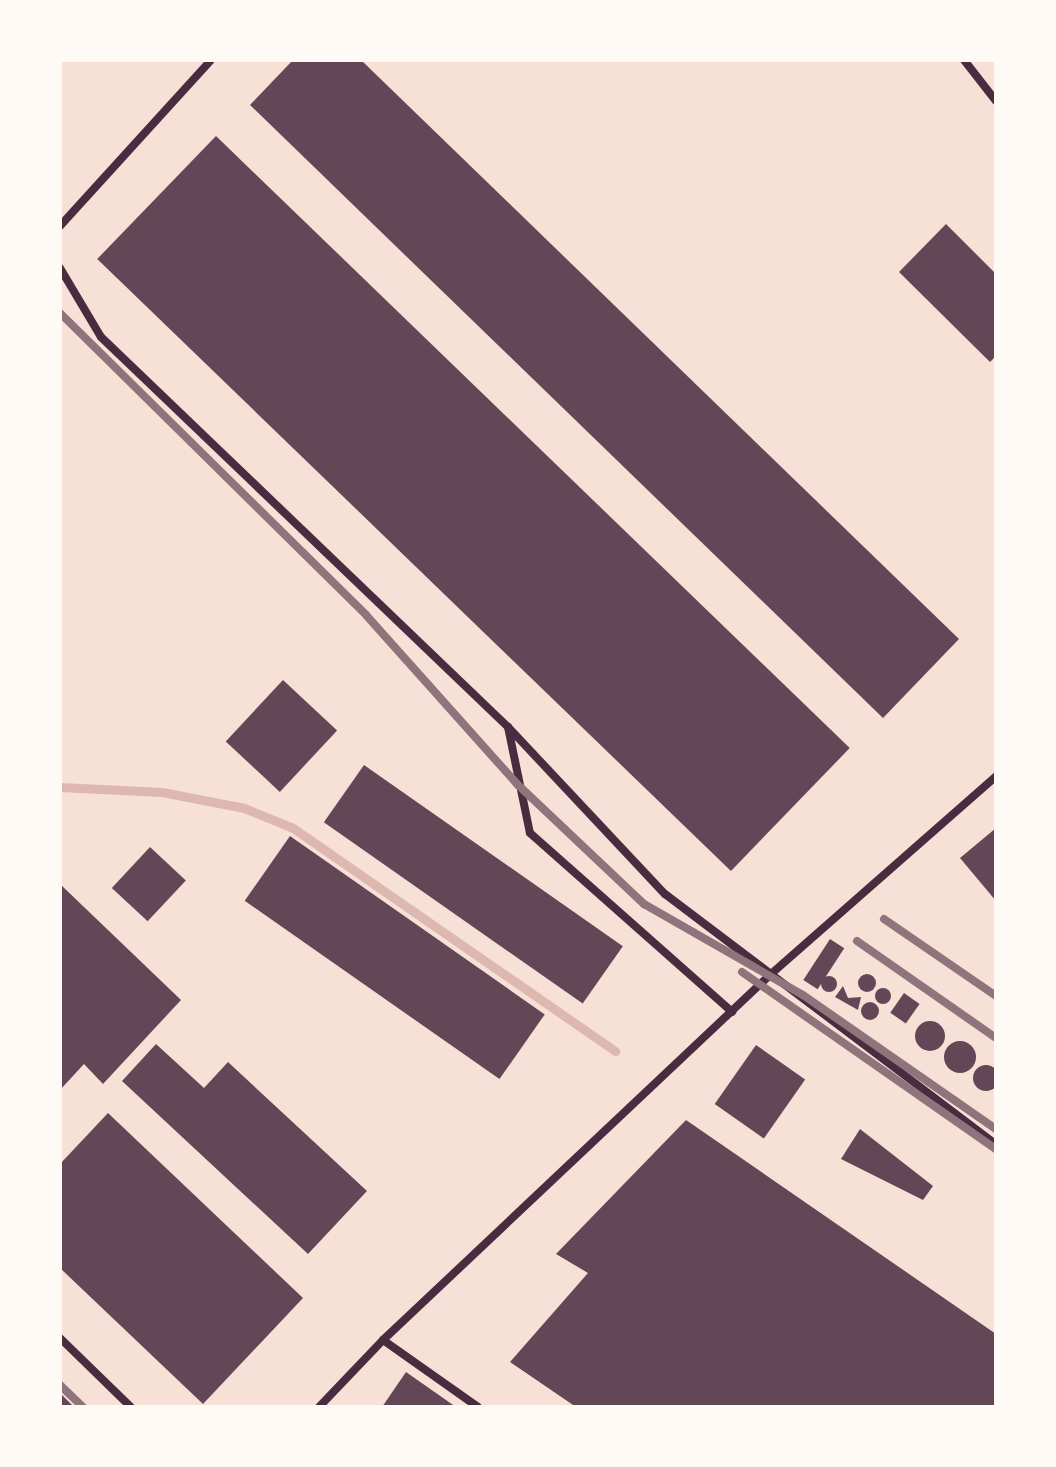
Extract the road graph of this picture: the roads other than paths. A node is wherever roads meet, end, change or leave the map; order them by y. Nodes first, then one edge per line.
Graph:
1 (211, 60) edge
2 (964, 60) edge
3 (996, 101) edge
4 (60, 226) edge
5 (60, 268) edge
6 (508, 726) junction
7 (996, 776) edge
8 (771, 974) junction
9 (732, 1012) junction
10 (996, 1144) edge
11 (60, 1338) edge
12 (383, 1340) junction
13 (131, 1407) edge
14 (320, 1407) edge
15 (478, 1407) edge

1 - 4 lane
2 - 3 lane
5 - 6 lane
6 - 8 lane
6 - 9 lane
7 - 8 lane
8 - 9 lane
8 - 10 lane
9 - 12 lane
11 - 13 lane
12 - 14 lane
12 - 15 lane

